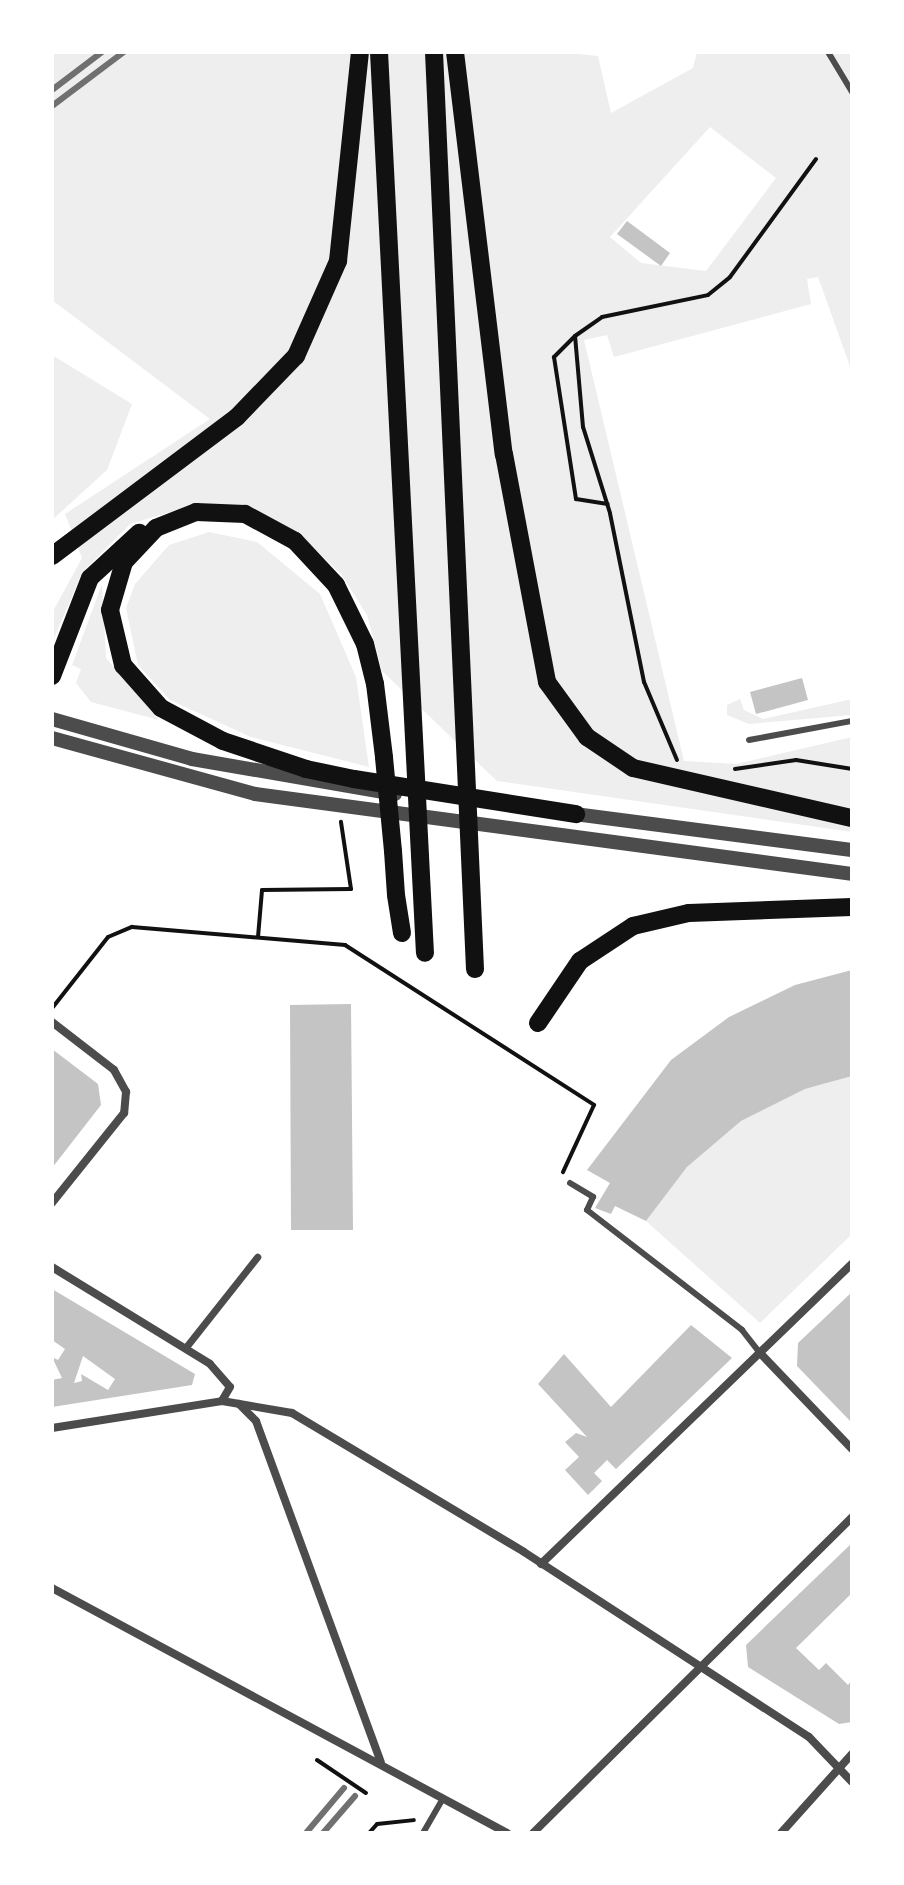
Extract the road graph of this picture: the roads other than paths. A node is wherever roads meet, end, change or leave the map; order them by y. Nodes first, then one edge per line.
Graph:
1 (360, 52) edge
2 (379, 52) edge
3 (434, 52) edge
4 (455, 52) edge
5 (828, 52) edge
6 (852, 92) edge
7 (180, 516) junction
8 (52, 556) edge
9 (52, 676) edge
10 (52, 719) edge
11 (852, 721) edge
12 (52, 738) edge
13 (749, 740) dead end
14 (356, 785) junction
15 (576, 814) joint
16 (852, 818) edge
17 (852, 850) edge
18 (852, 874) edge
19 (852, 907) edge
20 (402, 933) dead end
21 (425, 953) dead end
22 (475, 969) dead end
23 (52, 1022) edge
24 (538, 1023) dead end
25 (570, 1183) road end
26 (52, 1203) edge
27 (257, 1257) dead end
28 (852, 1264) edge
29 (52, 1267) edge
30 (186, 1347) junction
31 (759, 1352) junction
32 (222, 1401) junction
33 (235, 1401) junction
34 (52, 1428) edge
35 (852, 1449) edge
36 (852, 1517) edge
37 (541, 1564) junction
38 (52, 1588) edge
39 (699, 1667) junction
40 (852, 1754) edge
41 (381, 1762) junction
42 (841, 1768) junction
43 (852, 1782) edge
44 (443, 1799) junction
45 (423, 1833) edge
46 (507, 1833) edge
47 (533, 1833) edge
48 (781, 1833) edge

1 - 8 highway
2 - 21 highway
3 - 22 highway
4 - 16 highway
5 - 6 lane
7 - 9 highway
7 - 14 highway
7 - 20 highway
10 - 14 street
11 - 13 lane
12 - 18 street
14 - 15 highway
15 - 17 street
19 - 24 highway
23 - 26 street
25 - 31 lane
27 - 30 street
28 - 31 street
29 - 30 street
30 - 32 street
31 - 35 street
31 - 37 street
32 - 33 street
32 - 34 street
33 - 37 street
33 - 41 street
36 - 39 street
37 - 39 street
38 - 41 street
39 - 42 street
39 - 47 street
40 - 42 street
41 - 44 street
42 - 43 street
42 - 48 street
44 - 45 lane
44 - 46 street

